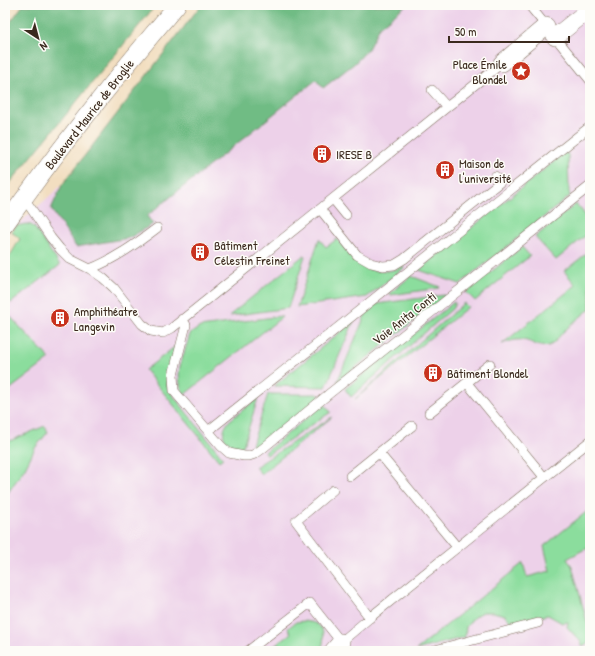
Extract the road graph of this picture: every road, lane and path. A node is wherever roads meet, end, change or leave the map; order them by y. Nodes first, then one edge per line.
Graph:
1 (178, 5) edge
2 (529, 5) edge
3 (590, 9) edge
4 (551, 31) junction
5 (502, 63) joint
6 (590, 80) edge
7 (432, 90) dead end
8 (447, 107) junction
9 (586, 129) dead end
10 (495, 176) dead end
11 (590, 186) edge
12 (24, 198) junction
13 (333, 199) junction
14 (320, 209) junction
15 (346, 215) dead end
16 (5, 225) edge
17 (157, 228) dead end
18 (90, 270) junction
19 (182, 319) junction
20 (490, 364) dead end
21 (467, 383) junction
22 (429, 413) dead end
23 (412, 426) dead end
24 (208, 431) junction
25 (590, 441) edge
26 (379, 453) junction
27 (350, 476) dead end
28 (544, 478) junction
29 (333, 490) dead end
30 (457, 548) junction
31 (370, 618) junction
32 (538, 623) dead end
33 (337, 646) edge
34 (248, 651) edge
35 (431, 651) edge

1 - 12 street, Boulevard Maurice de Broglie
2 - 4 lane
3 - 4 street
4 - 5 street
4 - 6 lane
5 - 8 lane
7 - 8 lane
8 - 13 lane
9 - 24 lane
10 - 14 lane
11 - 24 lane, Voie Anita Conti
12 - 16 street, Boulevard Maurice de Broglie
12 - 18 lane
13 - 14 lane
13 - 15 lane
14 - 19 lane
17 - 18 lane
18 - 19 lane
19 - 24 lane
20 - 21 lane
21 - 22 lane
21 - 28 lane
23 - 26 lane
25 - 28 lane
26 - 27 lane
26 - 30 lane
28 - 30 lane
29 - 31 lane
30 - 31 lane
31 - 33 lane
32 - 35 lane
33 - 34 lane

